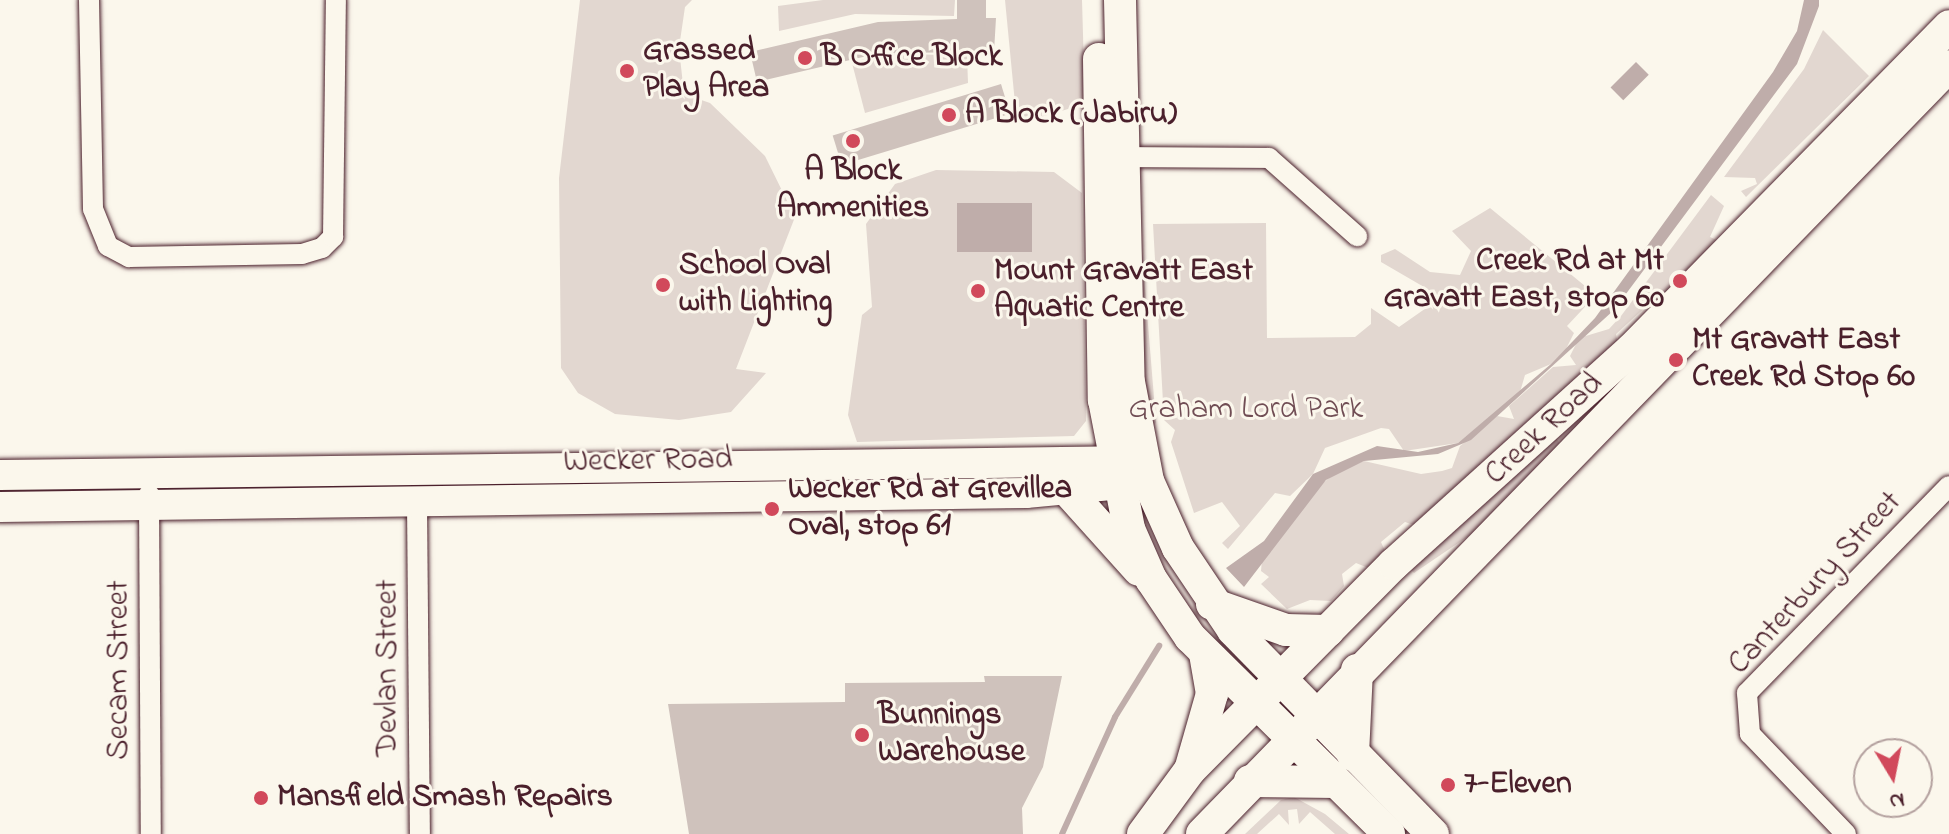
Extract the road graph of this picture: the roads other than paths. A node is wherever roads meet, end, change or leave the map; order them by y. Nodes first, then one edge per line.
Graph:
1 (89, 0) edge
2 (336, 0) edge
3 (1099, 0) edge
4 (1120, 0) edge
5 (1949, 26) edge
6 (1938, 73) edge
7 (1123, 157) junction
8 (1357, 236) dead end
9 (1129, 472) junction
10 (149, 474) junction
11 (0, 475) edge
12 (1949, 486) edge
13 (1068, 491) junction
14 (417, 502) junction
15 (149, 506) junction
16 (0, 507) edge
17 (1151, 579) junction
18 (1212, 604) junction
19 (1328, 631) junction
20 (1205, 654) junction
21 (1357, 670) junction
22 (1279, 680) junction
23 (1255, 704) junction
24 (1312, 714) junction
25 (1290, 737) junction
26 (1353, 755) junction
27 (1190, 770) junction
28 (1250, 781) junction
29 (1336, 782) junction
30 (151, 834) edge
31 (420, 834) edge
32 (1143, 834) edge
33 (1202, 834) edge
34 (1389, 834) edge
35 (1433, 834) edge
36 (1846, 834) edge

1 - 2 street
3 - 9 main road
4 - 7 main road
5 - 6 main road, Creek Road
6 - 19 main road, Creek Road
6 - 21 main road, Creek Road
7 - 8 street
7 - 9 main road
9 - 10 street, Wecker Road
9 - 13 street, Wecker Road
9 - 17 main road
9 - 18 main road
10 - 11 street, Wecker Road
10 - 15 street
12 - 36 street, Canterbury Street
13 - 14 street, Wecker Road
13 - 17 main road
14 - 15 street, Wecker Road
14 - 31 street, Devlan Street
15 - 16 street, Wecker Road
15 - 30 street, Secam Street
17 - 20 main road
18 - 19 main road
18 - 22 main road
19 - 22 main road, Creek Road
20 - 23 main road
20 - 27 main road
21 - 24 main road, Creek Road
21 - 26 main road
22 - 23 main road, Creek Road
22 - 24 main road
23 - 25 main road
23 - 27 main road, Creek Road
24 - 25 main road, Creek Road
24 - 26 main road
25 - 28 main road, Creek Road
25 - 29 main road
26 - 35 main road
27 - 32 main road, Creek Road
28 - 29 main road
28 - 33 main road, Creek Road
29 - 34 main road

